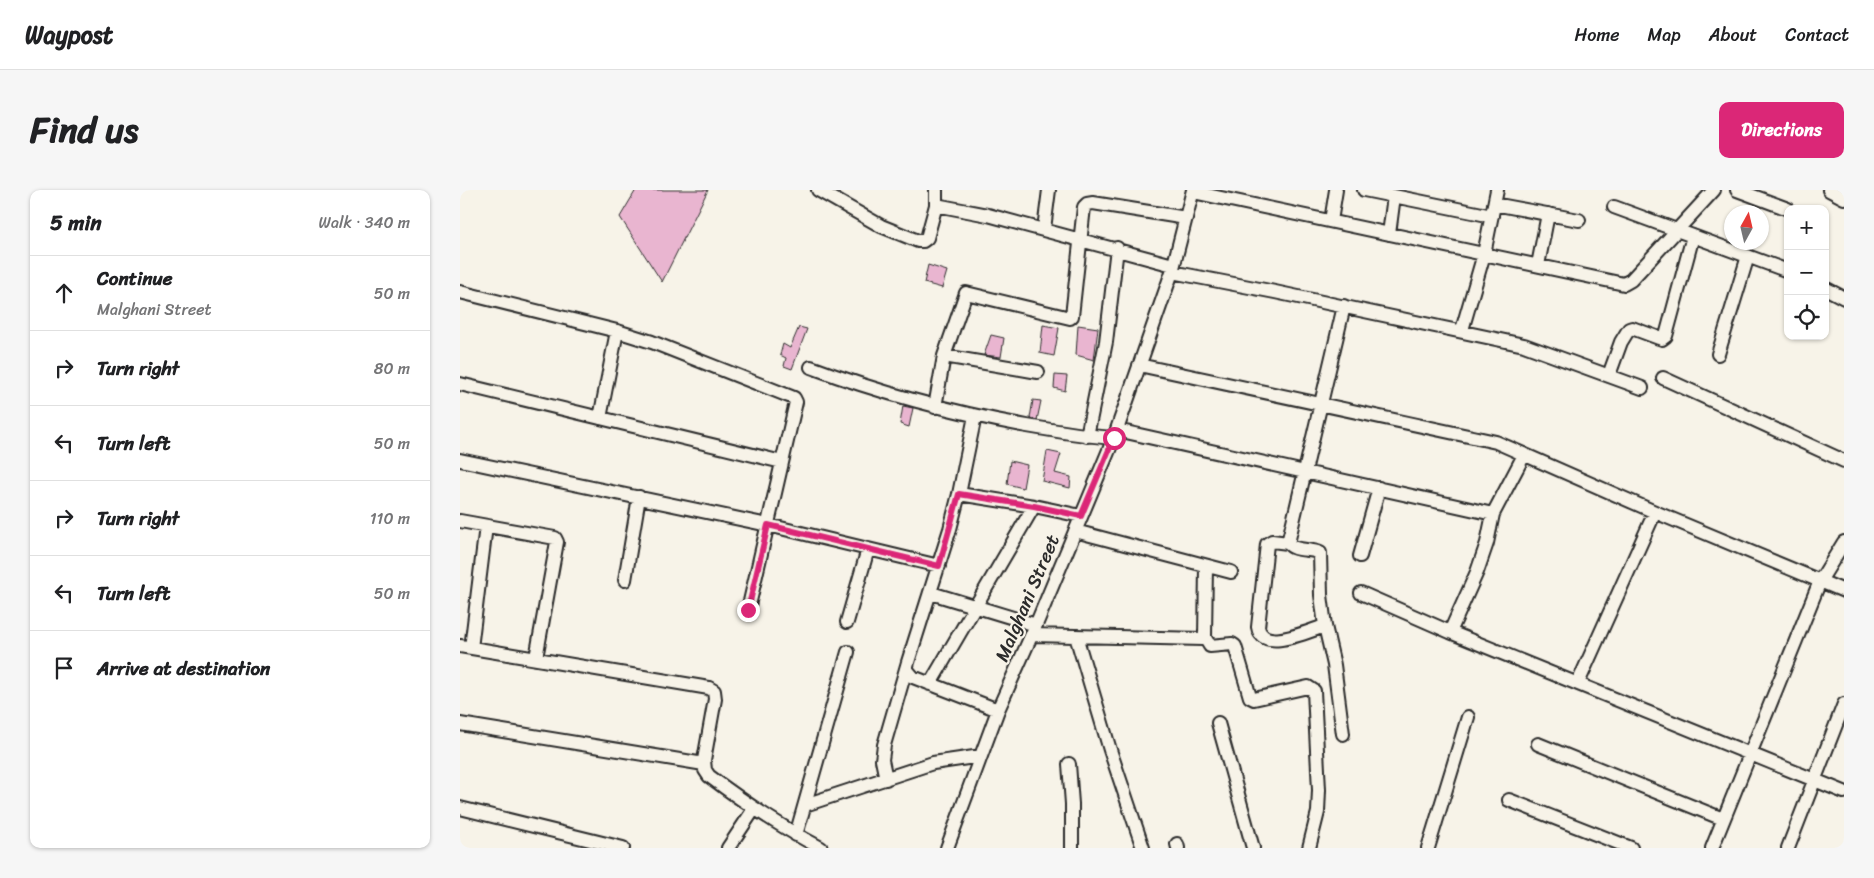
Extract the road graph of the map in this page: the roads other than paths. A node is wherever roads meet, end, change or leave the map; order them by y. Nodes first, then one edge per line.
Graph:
1 (818, 190) edge
2 (936, 190) edge
3 (1049, 190) edge
4 (1336, 190) edge
5 (1364, 190) edge
6 (1497, 190) edge
7 (1714, 190) edge
8 (1738, 190) edge
9 (1829, 190) edge
10 (1193, 191) edge
11 (1394, 196) junction
12 (1844, 198) edge
13 (936, 205) junction
14 (1614, 207) dead end
15 (1784, 207) edge
16 (1493, 210) junction
17 (1548, 214) junction
18 (1186, 218) junction
19 (1579, 220) dead end
20 (1331, 221) junction
21 (1044, 229) junction
22 (1677, 230) junction
23 (1389, 234) junction
24 (1693, 236) junction
25 (1080, 239) junction
26 (1117, 248) junction
27 (1484, 254) junction
28 (1748, 256) junction
29 (1538, 265) junction
30 (1172, 268) junction
31 (1784, 270) edge
32 (1829, 290) edge
33 (460, 292) edge
34 (1844, 298) edge
35 (1344, 306) junction
36 (1462, 330) junction
37 (617, 331) junction
38 (1718, 354) dead end
39 (944, 356) junction
40 (1139, 365) junction
41 (811, 367) dead end
42 (1038, 372) dead end
43 (1609, 376) junction
44 (1663, 378) dead end
45 (460, 384) edge
46 (1642, 388) dead end
47 (1320, 404) junction
48 (935, 407) junction
49 (975, 416) junction
50 (600, 418) junction
51 (1115, 434) junction
52 (1087, 436) junction
53 (1524, 455) junction
54 (460, 460) edge
55 (1844, 461) edge
56 (782, 462) junction
57 (1304, 472) junction
58 (1379, 488) junction
59 (959, 494) junction
60 (639, 497) junction
61 (1034, 506) junction
62 (1655, 512) junction
63 (1493, 514) junction
64 (1081, 516) junction
65 (460, 521) edge
66 (768, 525) junction
67 (486, 526) junction
68 (1076, 531) junction
69 (1844, 542) edge
70 (1288, 543) junction
71 (868, 549) junction
72 (1360, 556) dead end
73 (939, 566) junction
74 (1206, 566) junction
75 (1231, 572) dead end
76 (625, 580) dead end
77 (1820, 581) junction
78 (1844, 591) edge
79 (930, 593) junction
80 (1361, 593) dead end
81 (975, 606) junction
82 (748, 610) dead end
83 (847, 622) dead end
84 (1325, 626) junction
85 (1034, 630) junction
86 (1450, 632) junction
87 (1076, 636) junction
88 (1205, 638) junction
89 (465, 647) edge
90 (848, 652) dead end
91 (536, 658) junction
92 (907, 670) junction
93 (1578, 683) junction
94 (930, 684) junction
95 (1844, 704) edge
96 (998, 710) junction
97 (1468, 717) dead end
98 (1841, 719) edge
99 (1218, 723) dead end
100 (460, 724) edge
101 (1343, 734) dead end
102 (1538, 744) dead end
103 (1750, 753) junction
104 (981, 756) junction
105 (704, 764) junction
106 (1069, 764) dead end
107 (886, 779) junction
108 (1814, 780) junction
109 (1844, 792) edge
110 (1509, 800) dead end
111 (804, 805) junction
112 (460, 808) edge
113 (754, 809) junction
114 (1723, 819) junction
115 (796, 835) junction
116 (624, 848) edge
117 (728, 848) edge
118 (821, 848) edge
119 (947, 848) edge
120 (1072, 848) edge
121 (1144, 848) edge
122 (1253, 848) edge
123 (1310, 848) edge
124 (1428, 848) edge
125 (1631, 848) edge
126 (1712, 848) edge
127 (1788, 848) edge

1 - 13 street
2 - 13 street
3 - 21 street
4 - 20 street
5 - 11 street
6 - 16 street
7 - 22 street
8 - 15 street
9 - 12 street
10 - 18 street, Malghani Street
10 - 20 street
11 - 16 street
11 - 23 street
13 - 21 street
14 - 22 street
16 - 17 street
16 - 27 street
17 - 19 street
17 - 29 street
18 - 25 street
18 - 30 street, Malghani Street
20 - 23 street
21 - 25 street
22 - 24 street
22 - 29 street
23 - 27 street
24 - 28 street
24 - 43 street
25 - 26 street
25 - 39 street
26 - 30 street
26 - 52 street
27 - 29 street
27 - 36 street
28 - 31 street
28 - 38 street
30 - 35 street
30 - 40 street, Malghani Street
32 - 34 street
33 - 37 street
35 - 36 street
35 - 47 street
36 - 43 street
37 - 50 street
37 - 56 street
39 - 42 street
39 - 48 street
40 - 47 street
40 - 51 street, Malghani Street
41 - 48 street
43 - 46 street
44 - 55 street
45 - 50 street
47 - 53 street
47 - 57 street
48 - 49 street
49 - 52 street
49 - 59 street
50 - 56 street
51 - 52 street
51 - 57 street
51 - 64 street, Malghani Street
53 - 62 street
53 - 63 street
54 - 60 street
56 - 66 street
57 - 58 street
57 - 70 street
58 - 63 street
58 - 72 street
59 - 61 street
59 - 73 street
60 - 66 street
60 - 76 street
61 - 64 street
61 - 81 street
62 - 77 street
62 - 93 street
63 - 86 street
64 - 68 street, Malghani Street
65 - 67 street
66 - 71 street
66 - 82 street
67 - 89 street
67 - 91 street
68 - 74 street
68 - 85 street, Malghani Street
69 - 77 street
70 - 84 street
70 - 84 street
71 - 73 street
71 - 83 street
73 - 79 street
74 - 75 street
74 - 88 street
77 - 78 street
77 - 103 street
79 - 81 street
79 - 92 street
80 - 86 street
81 - 85 street
81 - 94 street
84 - 101 street
85 - 87 street
85 - 96 street, Malghani Street
86 - 93 street
87 - 88 street
87 - 121 street
88 - 123 street
89 - 91 street
90 - 111 street
91 - 105 street
92 - 94 street
92 - 107 street
93 - 103 street
94 - 96 street
95 - 98 street
96 - 104 street, Malghani Street
97 - 124 street
98 - 108 street
99 - 122 street
100 - 105 street
102 - 114 street
103 - 108 street
103 - 114 street
104 - 107 street
104 - 119 street, Malghani Street
105 - 113 street
106 - 120 street
107 - 111 street
108 - 109 street
108 - 127 street
110 - 125 street
111 - 115 street
112 - 116 street
113 - 115 street
113 - 117 street
114 - 126 street
115 - 118 street

